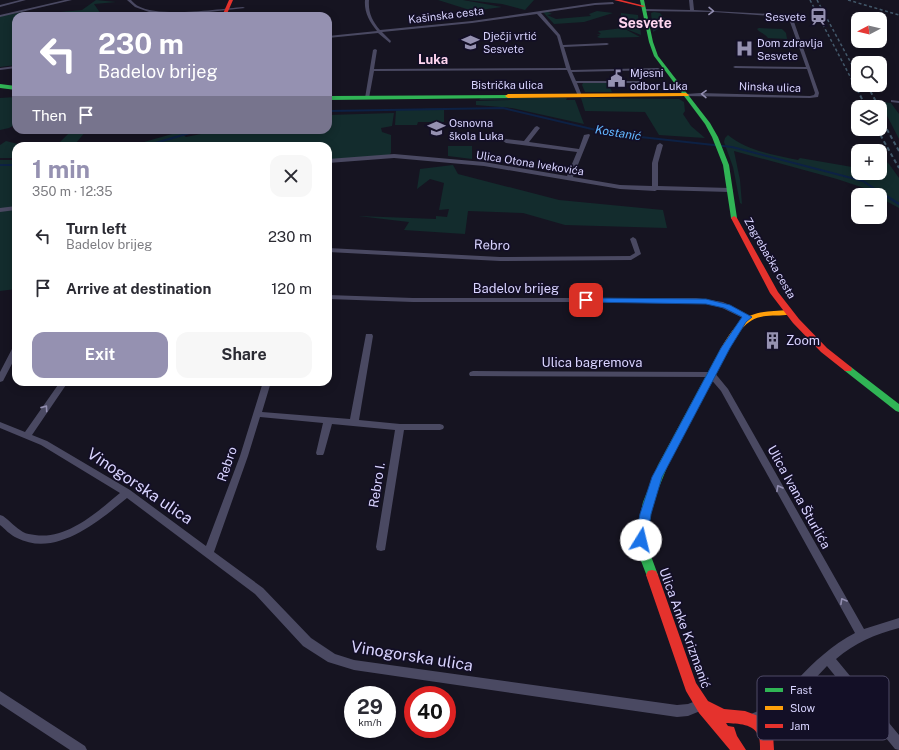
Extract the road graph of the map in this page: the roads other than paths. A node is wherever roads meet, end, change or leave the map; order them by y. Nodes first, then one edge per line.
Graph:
1 (24, 0) edge
2 (70, 0) edge
3 (129, 0) edge
4 (367, 0) edge
5 (634, 0) edge
6 (691, 0) edge
7 (615, 1) edge
8 (643, 5) edge
9 (0, 6) edge
10 (227, 8) edge
11 (244, 8) dead end
12 (692, 10) junction
13 (18, 12) edge
14 (538, 12) junction
15 (12, 13) edge
16 (0, 16) edge
17 (379, 32) junction
18 (332, 34) edge
19 (340, 36) junction
20 (332, 37) edge
21 (390, 42) dead end
22 (607, 44) dead end
23 (563, 46) junction
24 (375, 50) dead end
25 (735, 67) dead end
26 (12, 68) edge
27 (808, 68) junction
28 (0, 69) edge
29 (658, 69) dead end
30 (371, 70) junction
31 (569, 70) junction
32 (574, 82) junction
33 (642, 82) dead end
34 (0, 86) edge
35 (12, 88) edge
36 (686, 95) junction
37 (580, 96) junction
38 (332, 98) edge
39 (367, 98) junction
40 (892, 101) dead end
41 (899, 102) edge
42 (537, 128) dead end
43 (587, 135) dead end
44 (506, 141) dead end
45 (525, 144) junction
46 (660, 145) dead end
47 (581, 151) junction
48 (332, 161) edge
49 (569, 179) junction
50 (655, 189) junction
51 (730, 190) junction
52 (12, 208) edge
53 (0, 210) edge
54 (633, 239) dead end
55 (332, 250) edge
56 (332, 297) edge
57 (789, 312) junction
58 (748, 317) junction
59 (369, 336) dead end
60 (12, 356) edge
61 (474, 374) dead end
62 (711, 374) junction
63 (0, 379) edge
64 (61, 386) edge
65 (266, 386) edge
66 (899, 409) edge
67 (257, 414) junction
68 (328, 421) junction
69 (354, 423) junction
70 (0, 425) edge
71 (400, 427) junction
72 (440, 427) dead end
73 (27, 435) junction
74 (320, 453) dead end
75 (127, 494) junction
76 (0, 519) edge
77 (381, 547) dead end
78 (208, 553) junction
79 (899, 623) edge
80 (862, 635) junction
81 (828, 658) junction
82 (811, 676) edge
83 (843, 676) edge
84 (0, 697) edge
85 (701, 705) junction
86 (757, 718) edge
87 (745, 719) junction
88 (757, 725) edge
89 (889, 733) edge
90 (731, 740) junction
91 (899, 745) edge
92 (81, 750) edge
93 (739, 750) edge

1 - 9 street
2 - 13 street
3 - 10 street
4 - 17 street
5 - 7 main road
6 - 12 street
7 - 8 main road
7 - 14 street, Kašinska cesta
8 - 12 street, Ninska ulica
8 - 36 main road, Zagrebačka cesta
10 - 11 street
12 -> 27 street, Ninska ulica
14 - 17 street, Kašinska cesta
14 - 23 street
15 - 16 street
17 - 19 street, Kašinska cesta
17 - 21 street
18 - 19 street
19 - 20 street, Kašinska cesta
22 - 23 street
23 - 31 street
24 - 30 street
25 - 27 street
26 - 28 street
27 -> 36 street, Ninska ulica
29 - 31 street
30 - 31 street
30 - 39 street
31 - 32 street
32 - 33 street
32 - 37 street
34 - 35 main road
36 - 37 main road, Bistrička ulica
36 - 51 main road, Zagrebačka cesta
37 - 39 main road, Bistrička ulica
38 - 39 main road, Bistrička ulica
40 - 41 street
42 - 45 street
43 - 47 street
44 - 45 street
45 - 47 street
46 - 50 street
47 - 49 street
48 - 49 street, Ulica Otona Ivekovića
49 - 50 street, Ulica Otona Ivekovića
50 - 51 street, Ulica Otona Ivekovića
51 - 57 main road, Zagrebačka cesta
52 - 53 street
54 - 55 street, Rebro
56 - 58 street, Badelov brijeg
57 - 58 main road
57 - 66 main road, Zagrebačka cesta
58 - 62 main road, Ulica Anke Krizmanić
59 - 69 street
60 - 63 street
61 - 62 street, Ulica bagremova
80 -> 62 street, Ulica Ivana Šturlića
62 - 85 main road, Ulica Anke Krizmanić
73 -> 64 street
65 - 67 street, Rebro
67 - 68 street
67 - 78 street, Rebro
68 - 69 street
68 - 74 street
69 - 71 street
70 - 73 street, Vinogorska ulica
71 - 72 street
71 - 77 street, Rebro I.
73 - 75 street, Vinogorska ulica
75 - 76 street
75 - 78 street, Vinogorska ulica
78 - 85 street, Vinogorska ulica
79 - 80 street
80 - 81 street
81 - 82 street
81 - 83 street
84 - 92 street
85 - 87 main road, Ulica Anke Krizmanić
85 - 90 main road, Ulica Anke Krizmanić
86 - 87 street
87 - 88 main road
87 - 90 main road
89 - 91 street
90 - 93 main road, Ulica Anke Krizmanić

